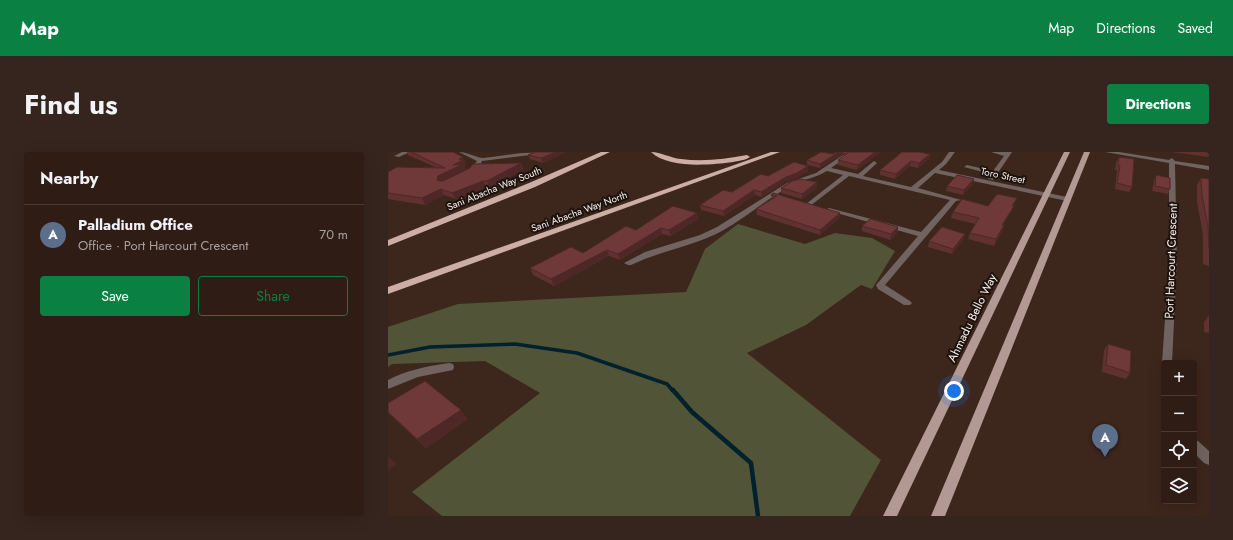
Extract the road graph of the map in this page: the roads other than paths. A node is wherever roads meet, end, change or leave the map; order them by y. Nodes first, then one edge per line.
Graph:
1 (407, 152) edge
2 (462, 152) edge
3 (607, 152) edge
4 (654, 152) edge
5 (771, 152) edge
6 (777, 152) edge
7 (952, 152) edge
8 (994, 152) edge
9 (1067, 152) edge
10 (1087, 152) edge
11 (1108, 152) edge
12 (1128, 152) edge
13 (530, 153) edge
14 (1008, 153) edge
15 (397, 156) dead end
16 (845, 156) edge
17 (480, 160) junction
18 (1172, 162) junction
19 (874, 163) dead end
20 (967, 167) dead end
21 (1209, 168) edge
22 (828, 169) junction
23 (939, 169) junction
24 (848, 174) junction
25 (464, 175) edge
26 (993, 176) junction
27 (858, 177) junction
28 (913, 189) junction
29 (920, 191) junction
30 (1048, 193) junction
31 (1068, 197) junction
32 (954, 199) junction
33 (964, 202) edge
34 (922, 235) junction
35 (388, 243) edge
36 (628, 263) dead end
37 (388, 291) edge
38 (907, 303) dead end
39 (1167, 360) edge
40 (449, 367) dead end
41 (388, 385) edge
42 (1197, 448) edge
43 (1209, 459) edge
44 (890, 516) edge
45 (938, 516) edge

1 - 15 street
2 - 17 street
3 - 35 highway, Sani Abacha Way South
4 - 5 highway
6 - 37 highway, Sani Abacha Way North
7 - 23 street
8 - 14 street
9 - 30 main road, Ahmadu Bello Way
10 - 31 main road
11 - 18 street
12 - 18 street
13 - 17 street
14 - 26 street
16 - 22 street
17 - 25 street
18 - 21 street
18 - 39 street, Port Harcourt Crescent
19 - 27 street
20 - 26 street
22 - 24 street
22 - 36 street
23 - 26 street, Toro Street
23 - 28 street
23 - 29 street
23 - 30 street, Toro Street
24 - 27 street
24 - 34 street
26 - 30 street, Toro Street
27 - 28 street
28 - 29 street
29 - 32 street
30 - 31 street, Toro Street
30 - 44 main road, Ahmadu Bello Way
31 - 45 main road
32 - 33 street
32 - 34 street
34 - 38 street
40 - 41 street
42 - 43 street

